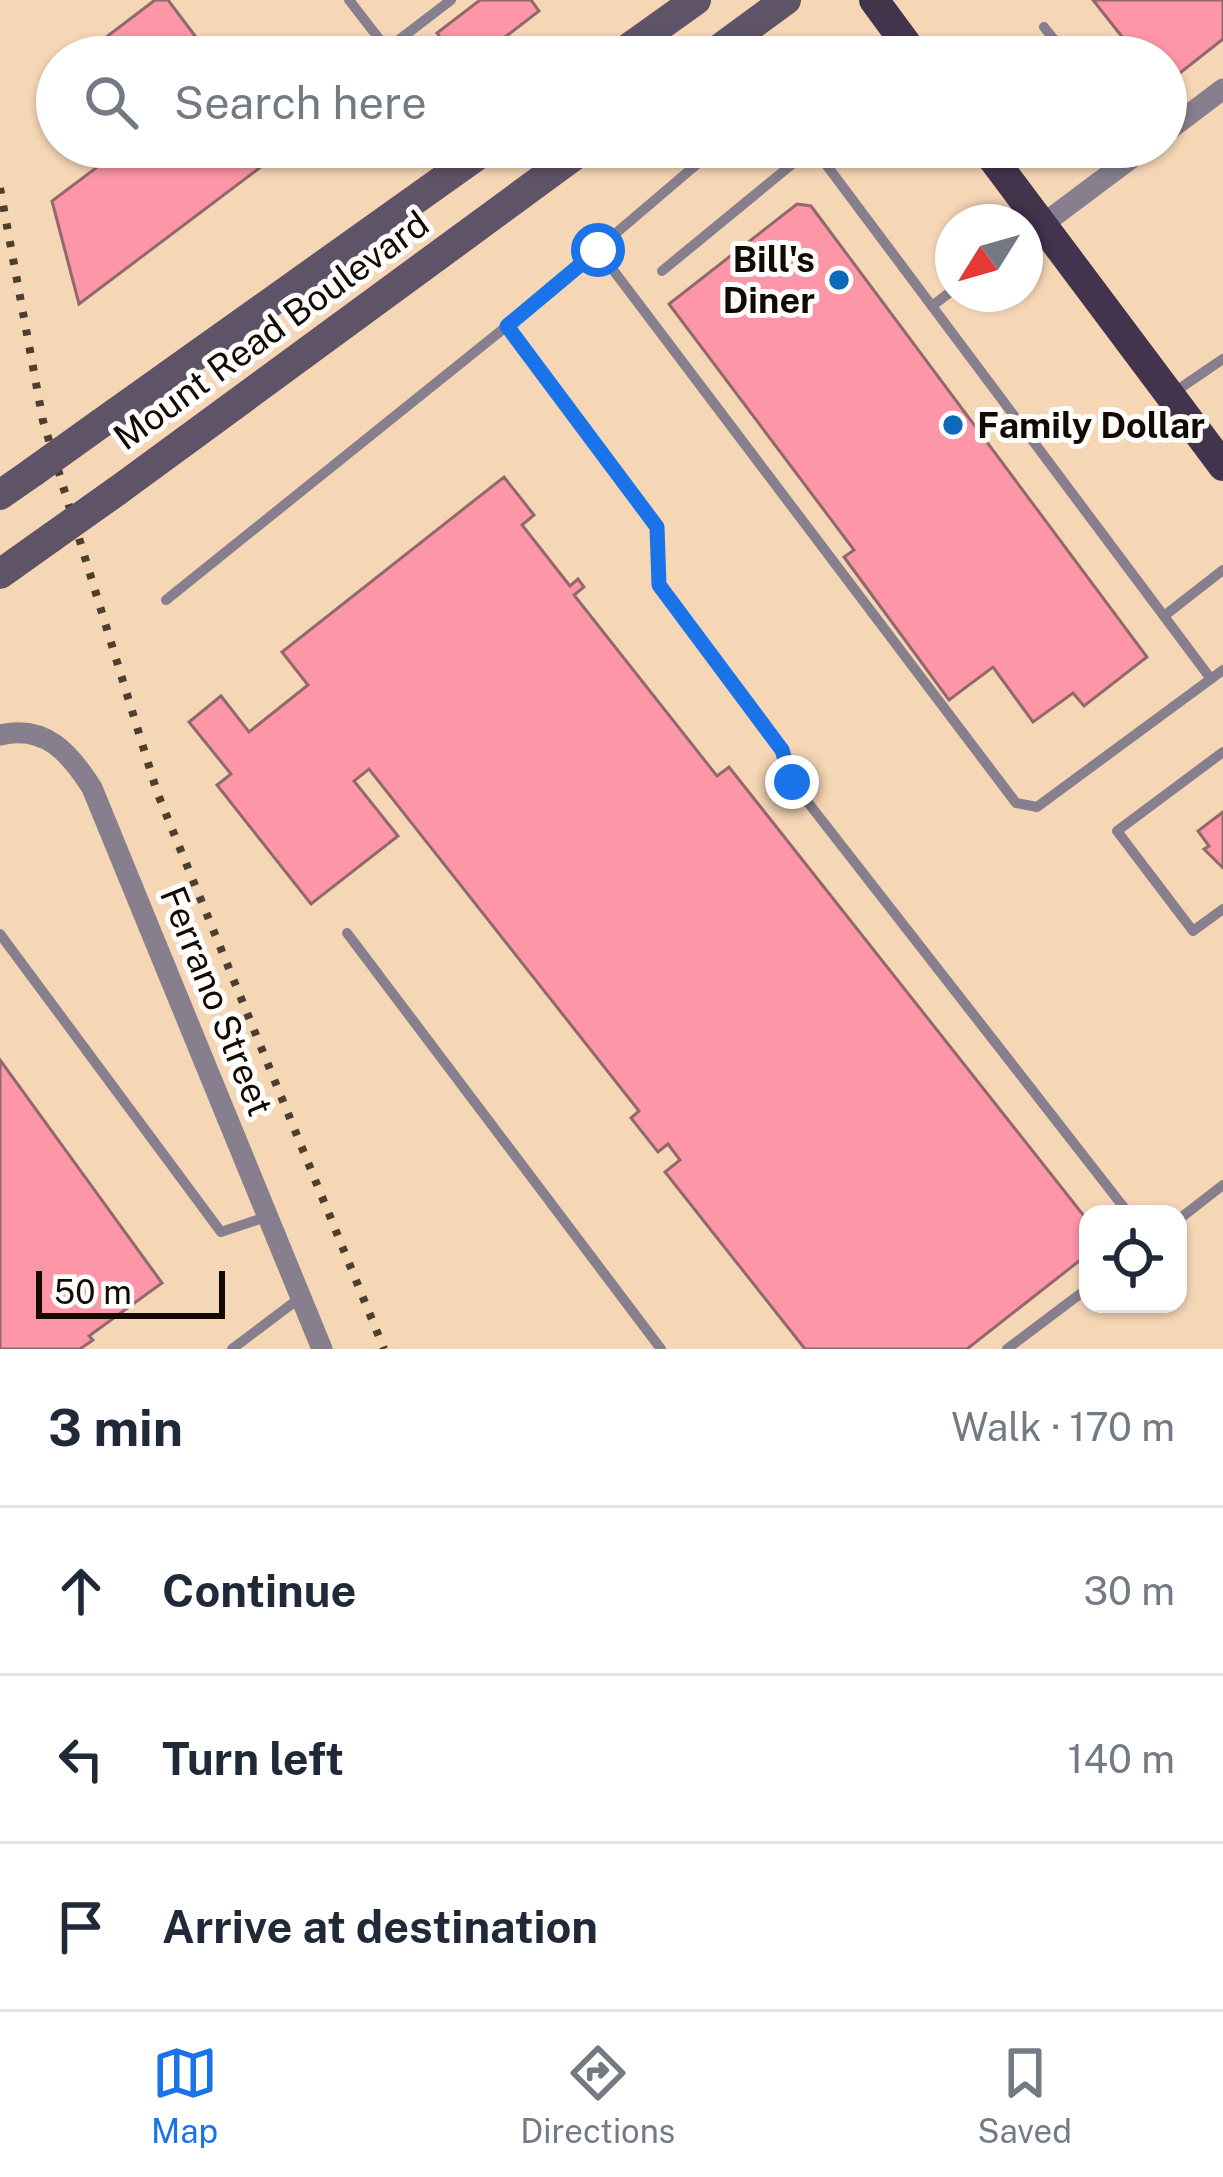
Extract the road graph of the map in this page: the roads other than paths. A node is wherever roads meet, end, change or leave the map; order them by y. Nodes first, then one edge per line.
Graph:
1 (451, 0) edge
2 (696, 0) edge
3 (786, 0) edge
4 (874, 0) edge
5 (354, 2) edge
6 (1044, 27) dead end
7 (378, 36) edge
8 (404, 36) edge
9 (645, 36) edge
10 (737, 36) edge
11 (901, 36) edge
12 (1051, 36) edge
13 (1223, 89) edge
14 (1187, 116) edge
15 (460, 168) edge
16 (557, 168) edge
17 (694, 168) edge
18 (787, 168) edge
19 (829, 168) edge
20 (996, 168) edge
21 (1116, 168) edge
22 (1018, 204) edge
23 (1043, 224) edge
24 (1043, 242) edge
25 (598, 250) junction
26 (662, 271) dead end
27 (935, 304) edge
28 (932, 306) junction
29 (507, 326) junction
30 (1223, 360) edge
31 (1170, 395) junction
32 (1223, 466) edge
33 (0, 495) edge
34 (1223, 570) edge
35 (0, 574) edge
36 (166, 600) dead end
37 (1164, 616) junction
38 (1223, 670) edge
39 (1211, 679) junction
40 (0, 734) edge
41 (1223, 752) edge
42 (1223, 909) edge
43 (347, 932) dead end
44 (0, 934) edge
45 (1223, 1185) edge
46 (1122, 1205) edge
47 (1187, 1213) edge
48 (268, 1216) junction
49 (1079, 1295) edge
50 (301, 1297) junction
51 (232, 1349) edge
52 (322, 1349) edge
53 (661, 1349) edge
54 (1007, 1349) edge

1 - 8 lane
2 - 9 main road
3 - 10 main road
4 - 11 main road
5 - 7 lane
6 - 12 lane
13 - 14 street
15 - 33 main road, Mount Read Boulevard, bridge
16 - 35 main road, Mount Read Boulevard, bridge
17 - 25 lane
18 - 26 lane
19 - 28 lane
20 - 22 main road
21 - 23 street
24 - 31 main road
25 - 29 lane
25 - 39 lane
27 - 28 lane
28 - 37 lane
29 - 36 lane
29 - 46 lane
30 - 31 lane
31 - 32 main road
34 - 37 lane
37 - 39 lane
38 - 39 lane
40 - 48 street, Ferrano Street
41 - 42 lane
43 - 53 lane
44 - 48 lane
45 - 47 lane
48 - 50 street, Ferrano Street
49 - 54 lane
50 - 51 lane
50 - 52 street, Ferrano Street

